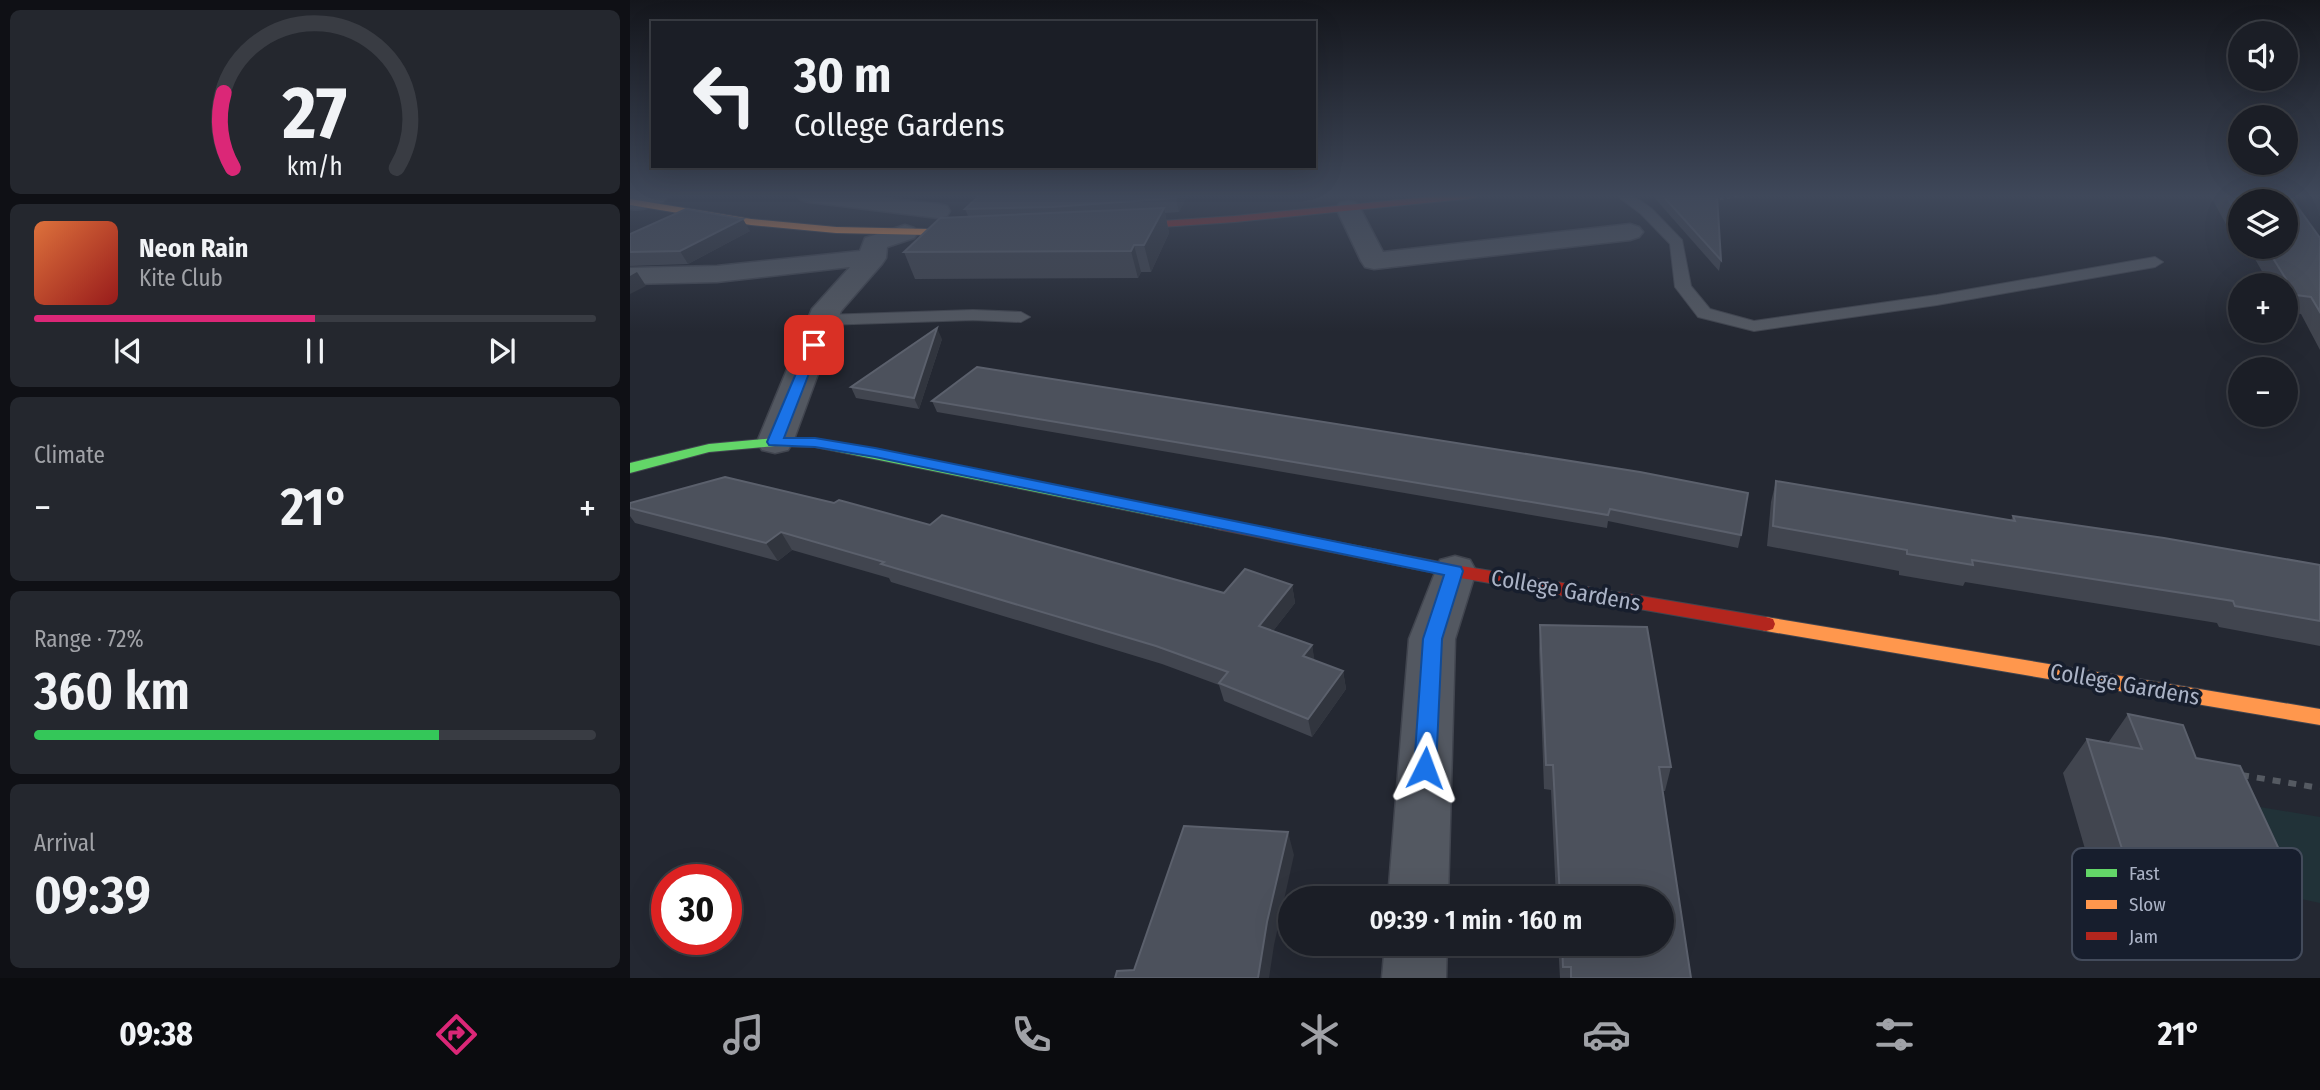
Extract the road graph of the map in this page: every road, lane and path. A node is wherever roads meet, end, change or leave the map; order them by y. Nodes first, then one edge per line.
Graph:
1 (881, 241) edge
2 (1364, 241) edge
3 (1554, 241) edge
4 (1675, 241) edge
5 (873, 258) junction
6 (2155, 262) dead end
7 (630, 276) edge
8 (1021, 317) dead end
9 (824, 320) junction
10 (775, 442) junction
11 (630, 468) edge
12 (1455, 571) junction
13 (2320, 717) edge
14 (2232, 774) edge
15 (2320, 788) edge
16 (1420, 886) edge
17 (1415, 956) edge
18 (1414, 978) edge

1 - 5 street
2 - 3 street
4 - 6 lane
5 - 7 street
5 - 9 street
8 - 9 lane
9 - 10 street
10 - 11 street, College Gardens
10 - 12 street, College Gardens
12 - 13 street, College Gardens
12 - 16 street
14 - 15 path
17 - 18 street

